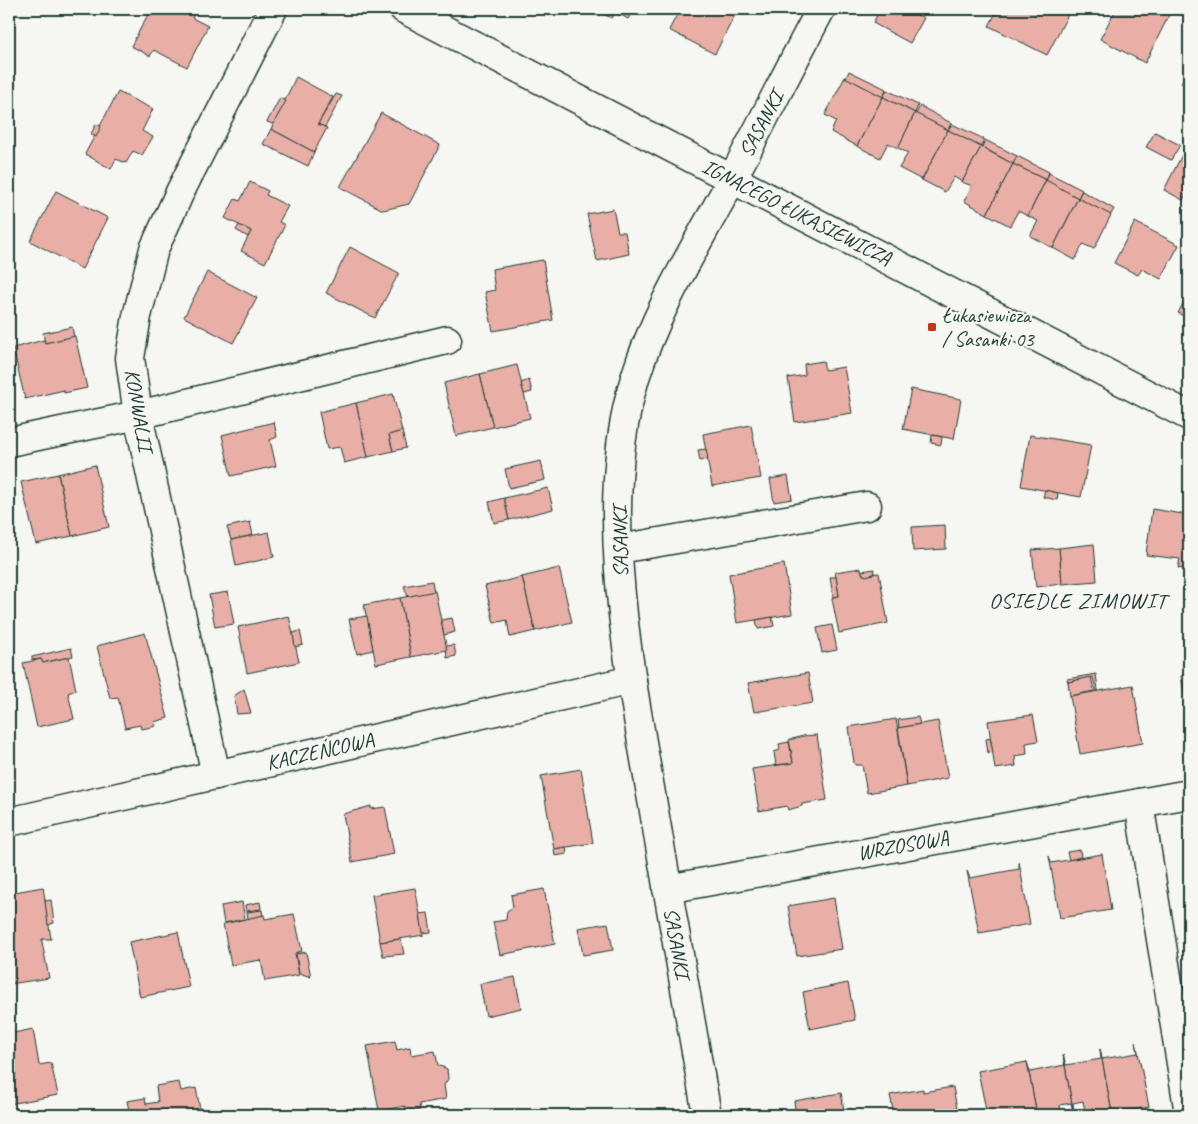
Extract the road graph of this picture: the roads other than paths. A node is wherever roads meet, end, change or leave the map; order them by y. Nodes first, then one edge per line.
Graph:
1 (273, 9) edge
2 (404, 9) edge
3 (821, 9) edge
4 (732, 179) junction
5 (447, 340) dead end
6 (138, 415) junction
7 (1189, 416) edge
8 (9, 442) edge
9 (867, 506) dead end
10 (619, 549) junction
11 (632, 680) junction
12 (216, 775) junction
13 (1189, 794) edge
14 (1139, 803) junction
15 (9, 822) edge
16 (667, 889) junction
17 (1189, 1114) edge
18 (707, 1115) edge

1 - 6 street, KONWALII
2 - 4 street, IGNACEGO ŁUKASIEWICZA
3 - 4 street, SASANKI
4 - 7 street, IGNACEGO ŁUKASIEWICZA
4 - 10 street, SASANKI
5 - 6 street
6 - 8 street
6 - 12 street, KONWALII
9 - 10 street
10 - 11 street, SASANKI
11 - 12 street, KACZEŃCOWA
11 - 16 street, SASANKI
12 - 15 street, KACZEŃCOWA
13 - 14 street, WRZOSOWA
14 - 16 street, WRZOSOWA
14 - 17 street
16 - 18 street, SASANKI

